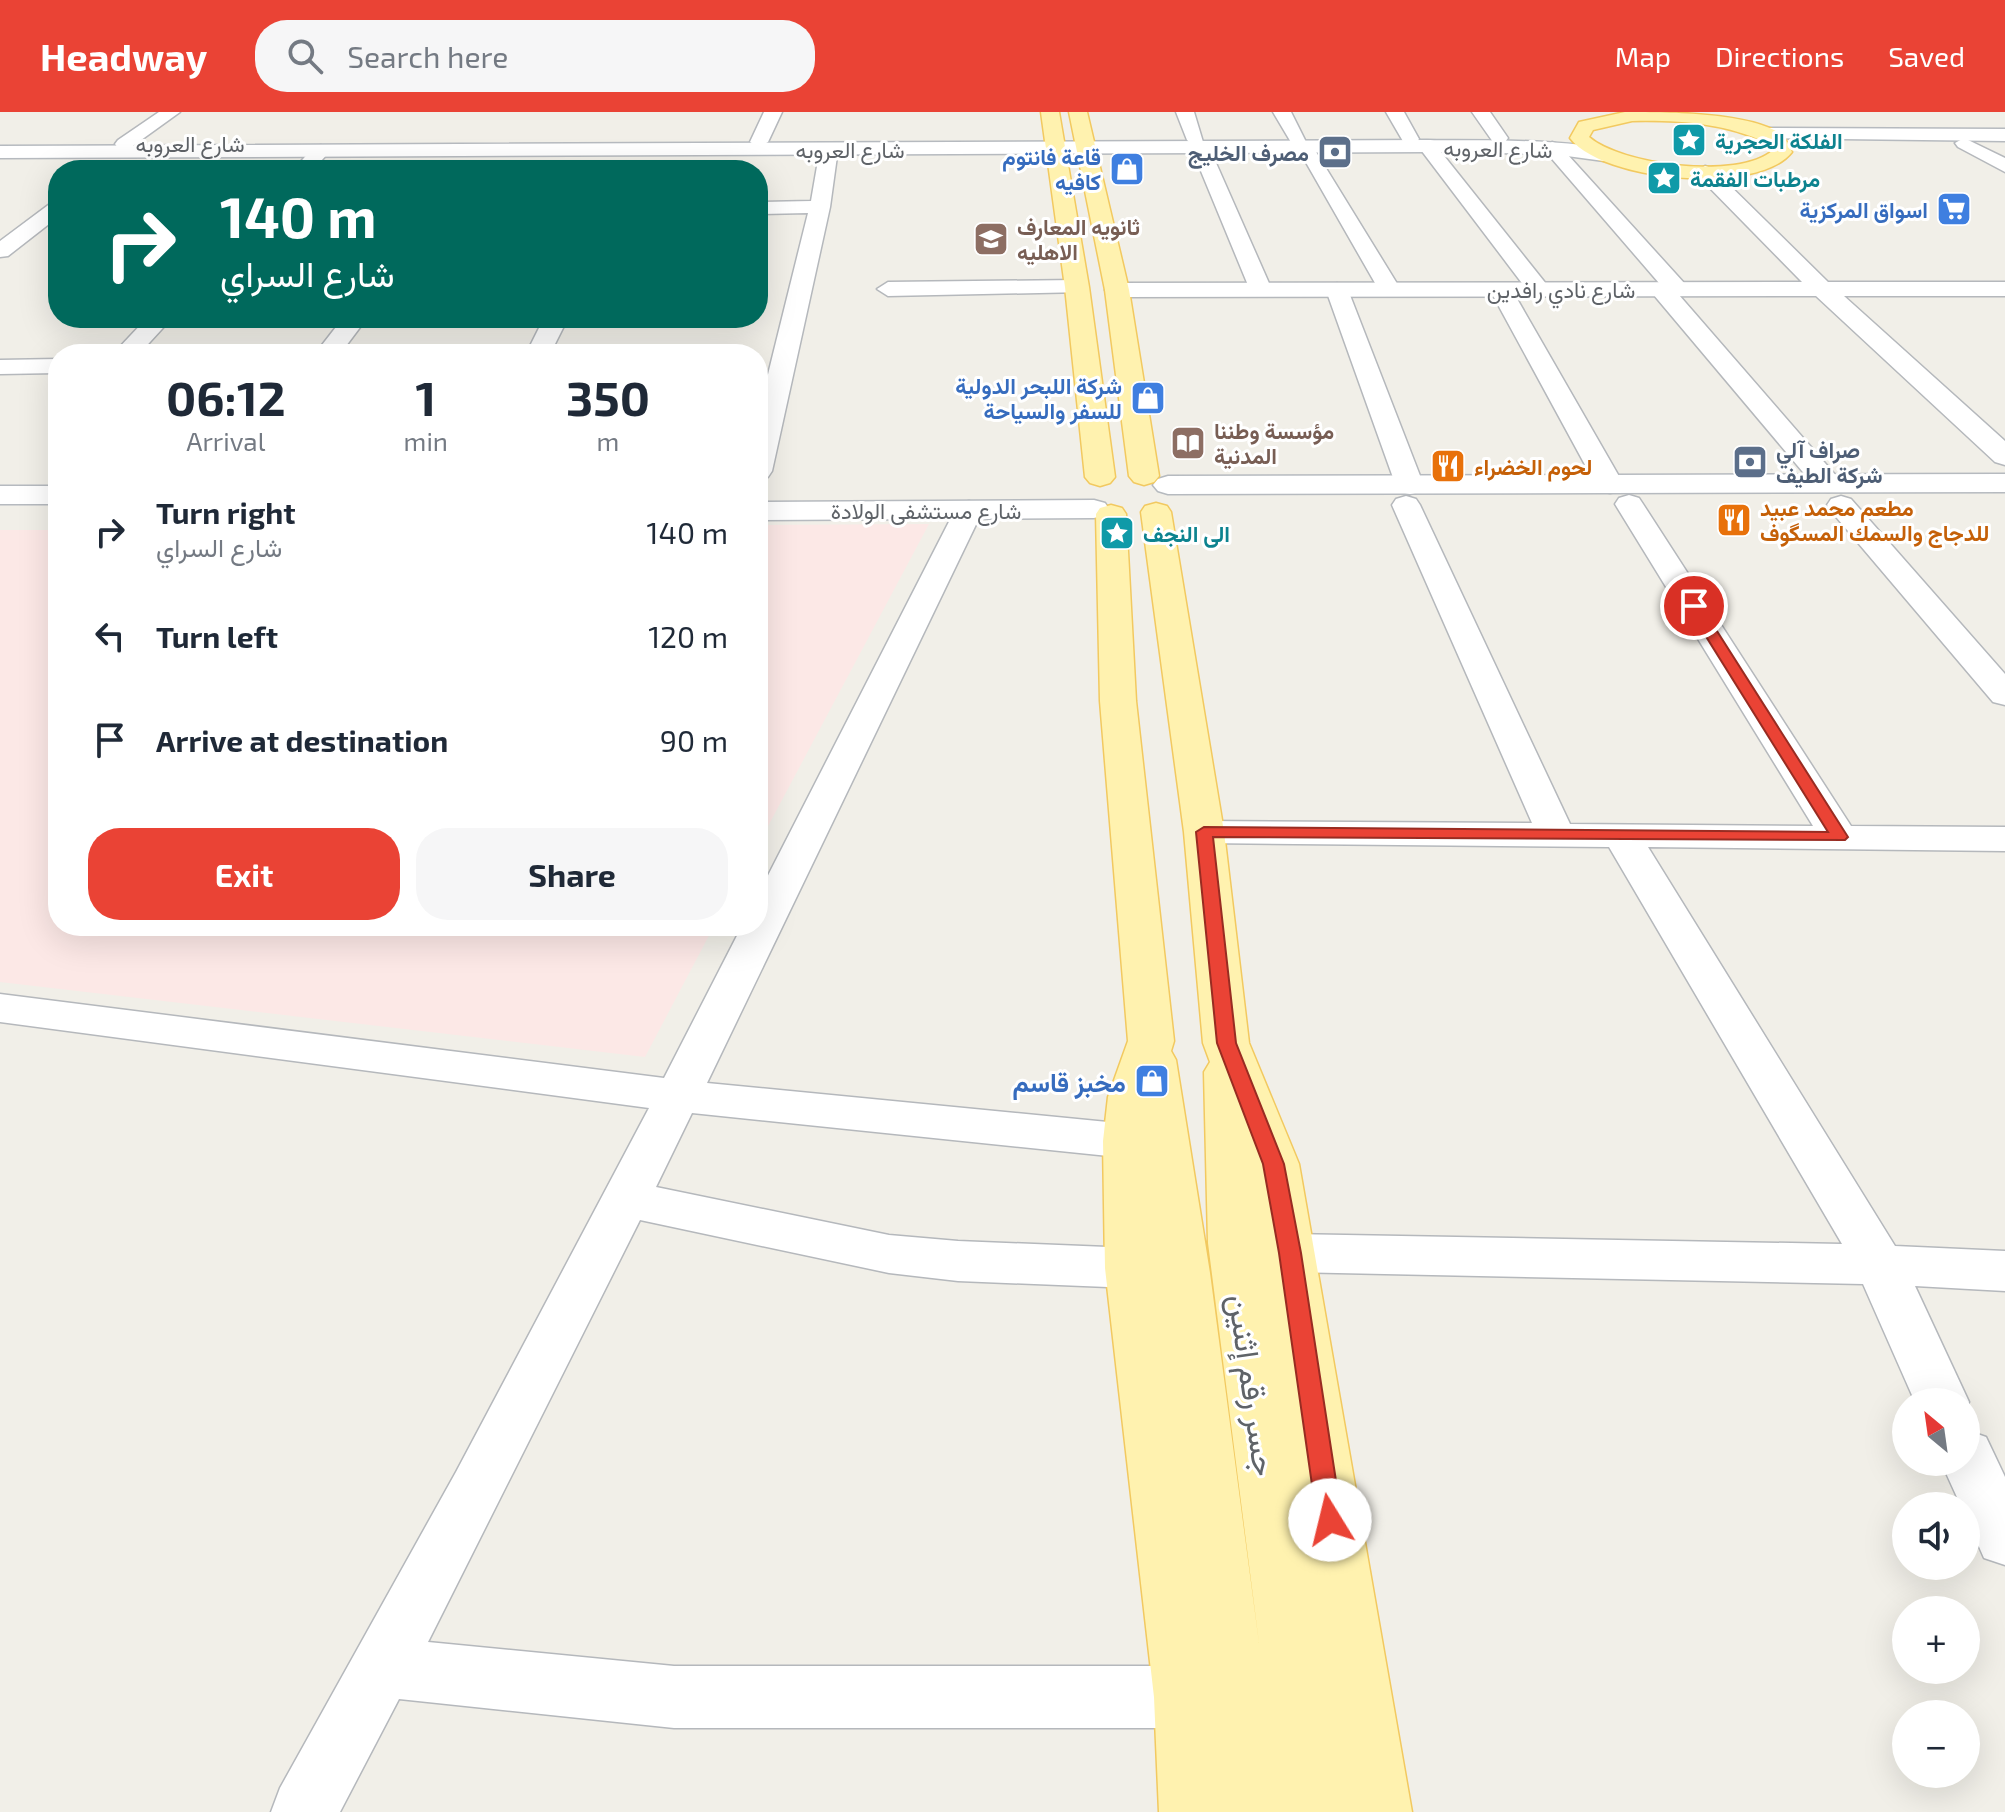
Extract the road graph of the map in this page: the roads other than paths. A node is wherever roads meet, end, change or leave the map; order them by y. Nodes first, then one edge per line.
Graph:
1 (171, 112) edge
2 (773, 112) edge
3 (1050, 112) edge
4 (1078, 112) edge
5 (1185, 112) edge
6 (1282, 112) edge
7 (1395, 112) edge
8 (1481, 112) edge
9 (1668, 112) edge
10 (1614, 116) edge
11 (1696, 119) junction
12 (1587, 124) edge
13 (2005, 135) edge
14 (1499, 138) junction
15 (1773, 139) junction
16 (759, 142) junction
17 (1301, 143) junction
18 (1418, 143) junction
19 (1964, 143) junction
20 (2005, 143) edge
21 (0, 144) edge
22 (1084, 144) junction
23 (1198, 144) junction
24 (1055, 145) junction
25 (128, 148) junction
26 (1552, 148) junction
27 (829, 149) junction
28 (321, 151) junction
29 (0, 152) edge
30 (1604, 155) junction
31 (117, 160) edge
32 (312, 160) edge
33 (2005, 166) edge
34 (1717, 171) junction
35 (820, 207) junction
36 (768, 208) edge
37 (48, 215) edge
38 (0, 251) edge
39 (1077, 287) junction
40 (888, 289) dead end
41 (1669, 289) junction
42 (1822, 289) junction
43 (1857, 289) junction
44 (2005, 289) edge
45 (1117, 290) junction
46 (1261, 290) junction
47 (1337, 290) junction
48 (1390, 290) junction
49 (1501, 290) junction
50 (1539, 290) junction
51 (1880, 310) dead end
52 (150, 328) edge
53 (347, 328) edge
54 (135, 344) edge
55 (335, 344) edge
56 (48, 366) edge
57 (0, 367) edge
58 (768, 428) edge
59 (2005, 456) edge
60 (2005, 483) edge
61 (768, 489) edge
62 (1620, 494) junction
63 (1834, 494) junction
64 (0, 495) edge
65 (48, 495) edge
66 (1408, 495) junction
67 (1129, 496) junction
68 (2005, 503) edge
69 (969, 510) junction
70 (768, 511) edge
71 (0, 515) edge
72 (48, 515) edge
73 (2005, 695) edge
74 (1204, 832) junction
75 (1556, 835) junction
76 (1622, 836) junction
77 (1839, 837) junction
78 (2005, 839) edge
79 (768, 918) edge
80 (759, 936) edge
81 (0, 1008) edge
82 (1151, 1041) junction
83 (680, 1096) junction
84 (1128, 1141) junction
85 (626, 1199) junction
86 (1262, 1248) junction
87 (1880, 1265) junction
88 (1158, 1271) junction
89 (2005, 1271) edge
90 (1936, 1388) edge
91 (1976, 1476) edge
92 (2005, 1539) edge
93 (383, 1667) junction
94 (1187, 1697) junction
95 (304, 1812) edge
96 (1194, 1812) edge
97 (1247, 1812) edge
98 (1316, 1812) edge
99 (1377, 1812) edge

1 - 25 street
2 - 16 street
3 - 24 main road
4 - 22 main road
5 - 23 street
6 - 17 street
7 - 18 street
8 - 14 street
9 - 11 main road
10 - 11 main road
10 - 12 main road
11 - 15 main road
12 - 14 main road, شارع العروبه
12 - 30 main road
13 - 15 main road
14 - 18 main road, شارع العروبه
15 - 19 main road
15 - 34 main road
16 - 24 main road, شارع العروبه
16 - 25 main road, شارع العروبه
17 - 18 main road, شارع العروبه
17 - 23 main road, شارع العروبه
17 - 48 street
18 - 26 main road, شارع العروبه
18 - 50 street
19 - 20 main road
19 - 33 street
21 - 25 main road, شارع العروبه
22 - 23 main road, شارع العروبه
22 - 24 main road, شارع العروبه
22 - 45 main road
23 - 46 street
24 - 27 main road, شارع العروبه
24 - 39 main road
25 - 28 main road, شارع العروبه
25 - 29 main road, شارع العروبه
25 - 31 street
26 - 30 main road, شارع العروبه
26 - 41 street
27 - 28 main road, شارع العروبه
27 - 35 street
28 - 32 street
30 - 34 main road
34 - 42 main road
34 - 43 main road
35 - 36 street
35 - 58 street
37 - 38 street
39 - 40 street
39 - 67 main road
41 - 42 main road, شارع نادي رافدين
41 - 50 main road, شارع نادي رافدين
41 - 63 street
42 - 43 main road, شارع نادي رافدين
42 - 59 main road
43 - 44 main road, شارع نادي رافدين
43 - 51 main road
45 - 46 main road, شارع نادي رافدين
45 - 67 main road
46 - 47 main road, شارع نادي رافدين
47 - 48 main road, شارع نادي رافدين
47 - 66 street
48 - 49 main road, شارع نادي رافدين
49 - 50 main road, شارع نادي رافدين
49 - 62 street
52 - 54 street
53 - 55 street
56 - 57 street
60 - 63 main road
61 - 67 main road, شارع مستشفى الولادة
62 - 63 main road
62 - 66 main road
62 - 77 street
63 - 68 main road
63 - 73 street
64 - 65 main road
66 - 67 main road
66 - 75 street
67 - 69 main road, شارع مستشفى الولادة
67 - 74 main road
67 - 82 main road
69 - 70 main road, شارع مستشفى الولادة
69 - 79 street
71 - 72 main road
74 - 75 street
74 - 86 main road
75 - 76 street
76 - 77 street
76 - 87 street
77 - 78 street
80 - 83 street
81 - 83 street
82 - 84 main road
82 - 88 main road
83 - 84 street
83 - 85 street
84 - 88 main road
85 - 88 street
85 - 93 street
86 - 87 street
86 - 98 main road, جسر رقم إثنين
86 - 99 main road
87 - 89 street
87 - 90 street
88 - 94 main road
88 - 97 main road, جسر رقم إثنين
91 - 92 street
93 - 94 street
93 - 95 street
94 - 96 main road

